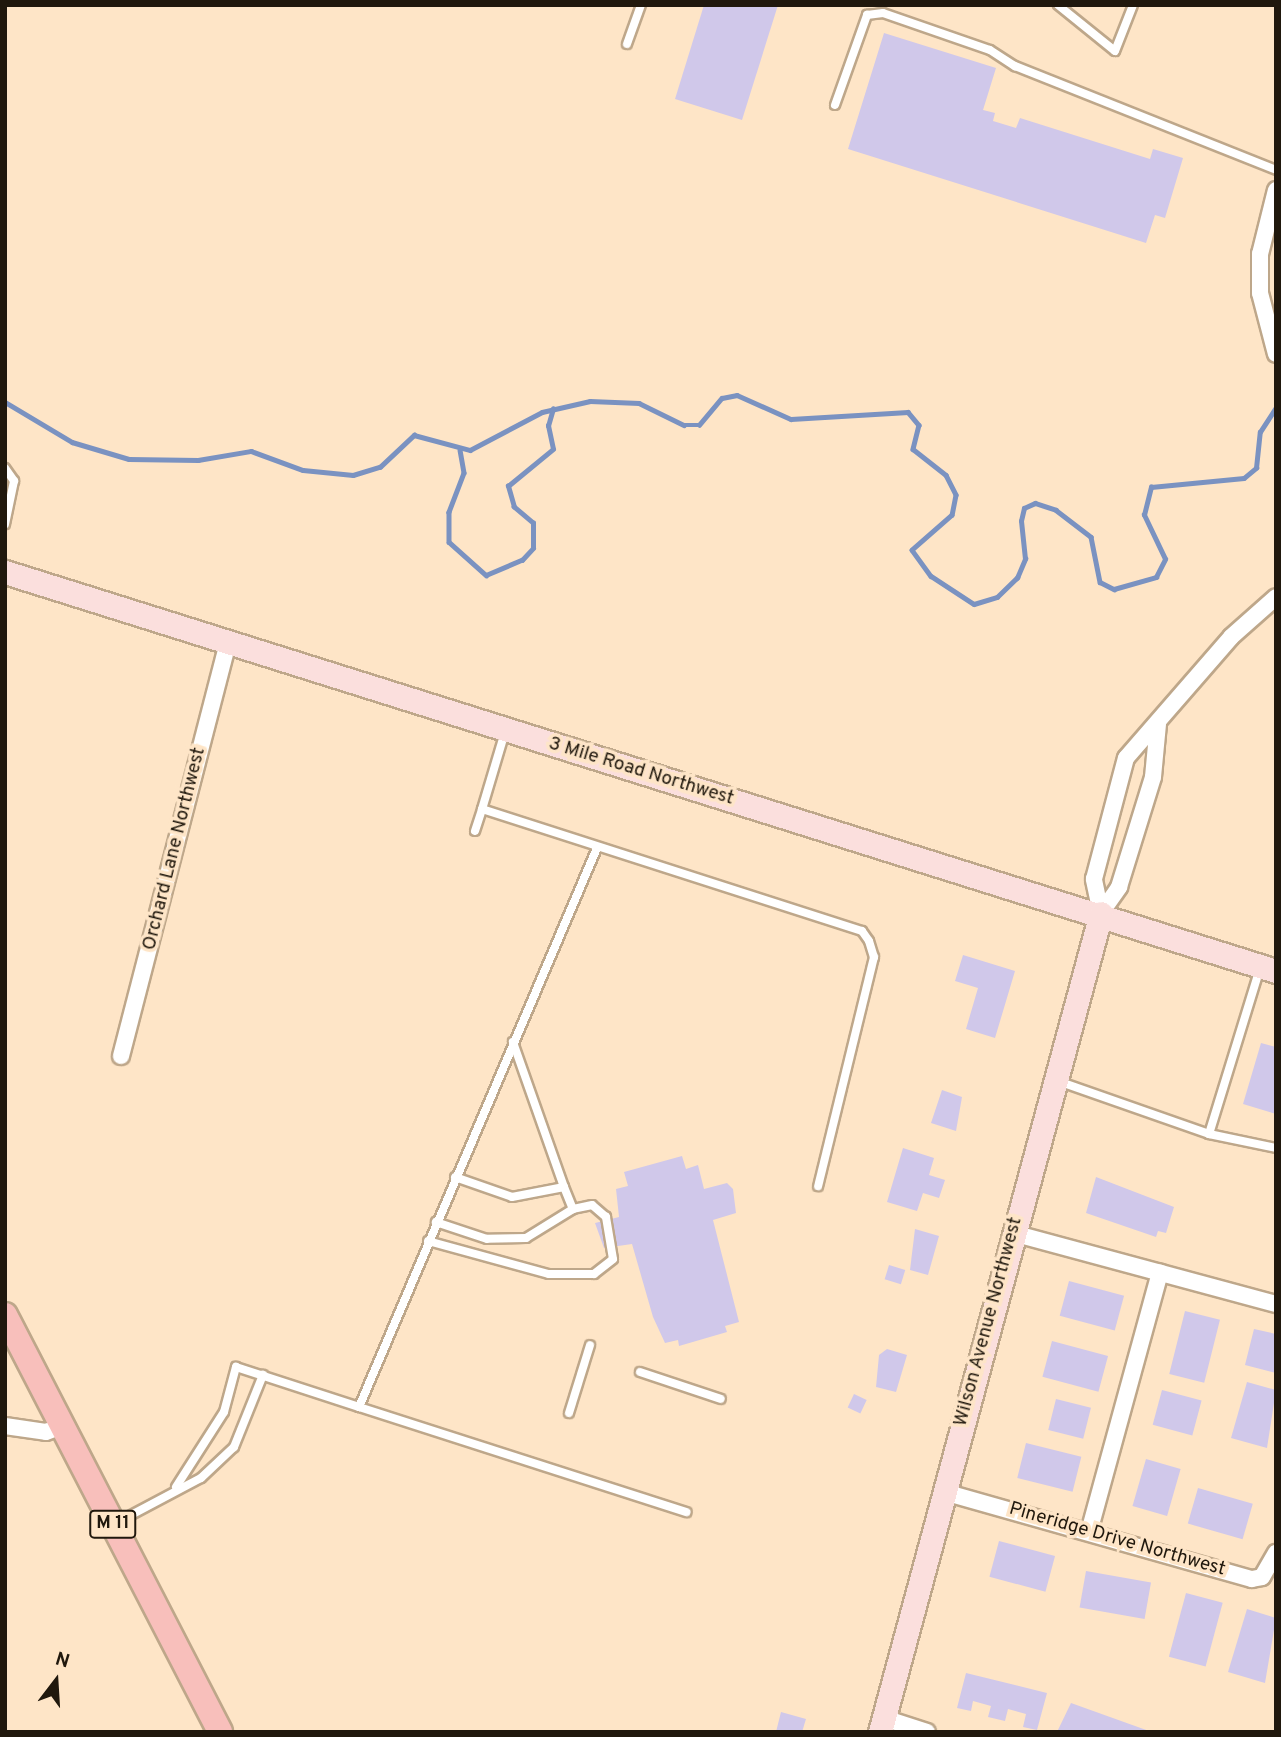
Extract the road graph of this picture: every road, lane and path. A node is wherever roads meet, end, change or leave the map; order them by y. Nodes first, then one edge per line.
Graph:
1 (640, 5) edge
2 (1058, 5) edge
3 (1133, 5) edge
4 (628, 44) dead end
5 (835, 106) dead end
6 (1276, 170) edge
7 (1276, 190) edge
8 (1276, 354) edge
9 (5, 468) edge
10 (5, 524) edge
11 (5, 572) edge
12 (1276, 597) edge
13 (228, 642) junction
14 (1158, 724) junction
15 (506, 729) junction
16 (482, 809) junction
17 (475, 831) dead end
18 (597, 848) junction
19 (1101, 914) junction
20 (1268, 969) edge
21 (513, 1042) junction
22 (121, 1056) dead end
23 (1055, 1080) junction
24 (1209, 1134) junction
25 (1276, 1147) edge
26 (455, 1177) junction
27 (564, 1186) junction
28 (818, 1186) dead end
29 (573, 1209) junction
30 (436, 1222) junction
31 (1013, 1233) junction
32 (428, 1241) junction
33 (1160, 1273) junction
34 (1276, 1304) edge
35 (5, 1315) edge
36 (590, 1345) dead end
37 (640, 1372) dead end
38 (263, 1375) junction
39 (721, 1399) dead end
40 (359, 1407) junction
41 (569, 1413) dead end
42 (5, 1426) edge
43 (62, 1426) junction
44 (176, 1487) junction
45 (944, 1492) junction
46 (687, 1511) dead end
47 (113, 1525) junction
48 (1089, 1532) junction
49 (1276, 1553) edge
50 (882, 1725) edge
51 (220, 1732) edge
52 (927, 1732) edge

1 - 4 lane
2 - 3 lane
5 - 6 lane
7 - 8 street
9 - 10 lane
11 - 13 street, 3 Mile Road Northwest
12 - 14 street
13 - 15 street, 3 Mile Road Northwest
13 - 22 street, Orchard Lane Northwest
14 - 19 street
14 - 19 street
15 - 16 lane
15 - 19 street, 3 Mile Road Northwest
16 - 17 lane
16 - 18 lane
18 - 21 lane
18 - 28 lane
19 - 20 street, 3 Mile Road Northwest
19 - 23 street, Wilson Avenue Northwest
20 - 24 lane
21 - 26 lane
21 - 27 lane
23 - 24 lane
23 - 31 street, Wilson Avenue Northwest
24 - 25 lane
26 - 27 lane
26 - 30 lane
27 - 29 lane
29 - 30 lane
29 - 32 lane
30 - 32 lane
31 - 33 street
31 - 45 street, Wilson Avenue Northwest
32 - 40 lane
33 - 34 street
33 - 48 street
35 - 43 main road, M 11
36 - 41 lane
37 - 39 lane
38 - 40 lane
38 - 44 lane
38 - 44 lane
40 - 46 lane
42 - 43 street
43 - 47 main road, M 11
44 - 47 lane
45 - 48 street, Pineridge Drive Northwest
45 - 50 street, Wilson Avenue Northwest
47 - 51 main road, M 11
48 - 49 street, Pineridge Drive Northwest
50 - 52 street

